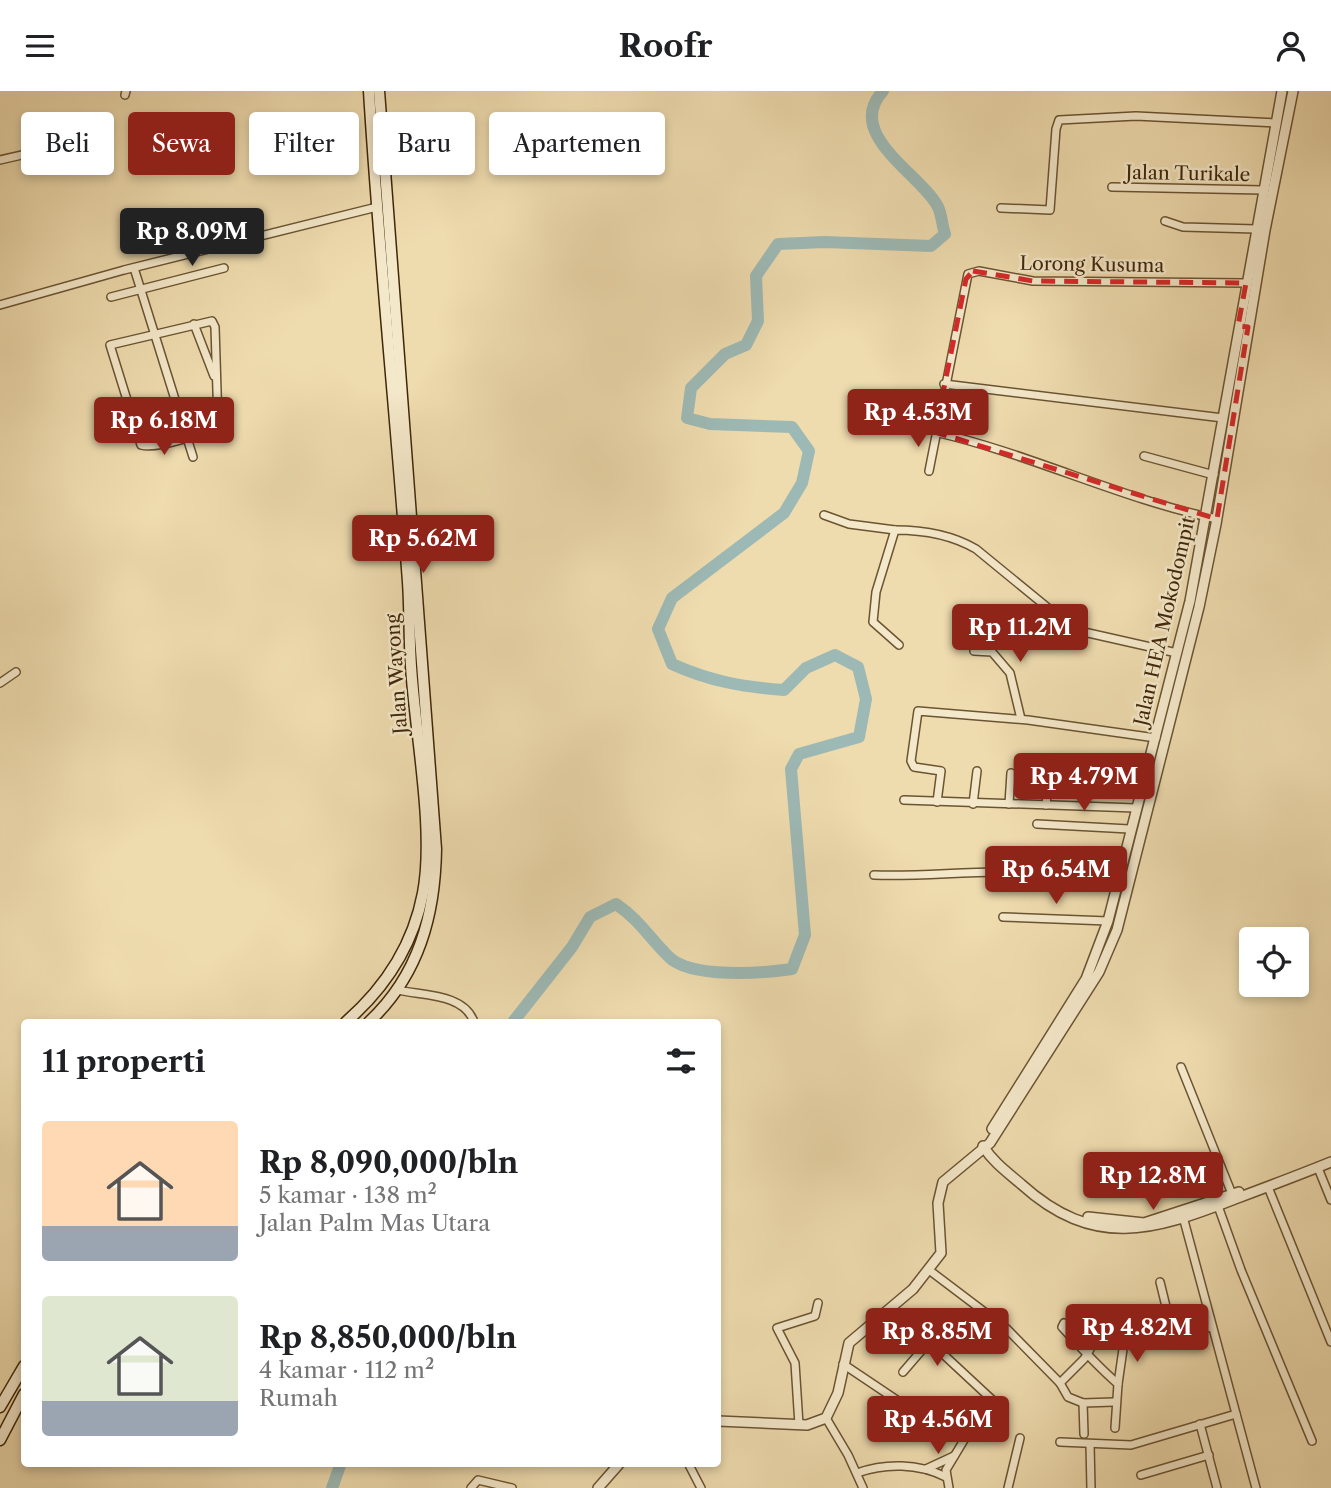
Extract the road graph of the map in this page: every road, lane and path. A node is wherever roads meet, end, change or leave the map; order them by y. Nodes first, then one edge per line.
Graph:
1 (369, 91) edge
2 (379, 91) edge
3 (1282, 94) edge
4 (1293, 95) edge
5 (1275, 123) junction
6 (21, 155) edge
7 (0, 160) edge
8 (1112, 187) dead end
9 (1264, 190) junction
10 (377, 207) junction
11 (1001, 208) dead end
12 (1165, 221) dead end
13 (1256, 229) junction
14 (132, 268) junction
15 (224, 268) dead end
16 (1246, 283) junction
17 (139, 290) junction
18 (111, 297) dead end
19 (0, 305) edge
20 (194, 324) junction
21 (1243, 327) junction
22 (152, 334) junction
23 (217, 384) junction
24 (944, 384) junction
25 (1223, 418) junction
26 (935, 432) junction
27 (185, 437) junction
28 (1144, 456) dead end
29 (193, 457) dead end
30 (929, 471) dead end
31 (1214, 475) junction
32 (824, 515) dead end
33 (1207, 517) junction
34 (1217, 519) junction
35 (895, 530) junction
36 (899, 645) dead end
37 (974, 651) dead end
38 (1177, 653) junction
39 (16, 672) dead end
40 (0, 683) edge
41 (1176, 685) junction
42 (1021, 719) junction
43 (1156, 738) junction
44 (1152, 750) junction
45 (1163, 753) junction
46 (977, 771) dead end
47 (1011, 773) dead end
48 (1048, 783) dead end
49 (904, 800) dead end
50 (937, 802) junction
51 (972, 804) junction
52 (1009, 804) junction
53 (1046, 805) junction
54 (1136, 808) junction
55 (1037, 824) dead end
56 (1129, 829) junction
57 (874, 875) dead end
58 (1117, 880) junction
59 (1003, 917) dead end
60 (1108, 921) junction
61 (398, 990) junction
62 (349, 1019) edge
63 (372, 1019) edge
64 (473, 1019) edge
65 (1181, 1067) dead end
66 (983, 1146) junction
67 (1331, 1160) edge
68 (1318, 1168) junction
69 (1268, 1187) junction
70 (1233, 1197) junction
71 (1331, 1200) edge
72 (1218, 1206) junction
73 (1183, 1216) junction
74 (929, 1270) junction
75 (1160, 1282) dead end
76 (818, 1303) dead end
77 (883, 1315) junction
78 (1211, 1327) junction
79 (1125, 1335) dead end
80 (1331, 1342) edge
81 (928, 1343) junction
82 (1086, 1356) junction
83 (843, 1364) junction
84 (21, 1371) edge
85 (903, 1372) dead end
86 (1060, 1383) junction
87 (1118, 1384) junction
88 (21, 1401) edge
89 (1114, 1402) junction
90 (1083, 1403) junction
91 (0, 1407) edge
92 (1002, 1408) dead end
93 (913, 1411) dead end
94 (1236, 1413) junction
95 (826, 1418) junction
96 (721, 1421) edge
97 (1200, 1424) junction
98 (799, 1425) junction
99 (1115, 1428) dead end
100 (970, 1430) dead end
101 (1084, 1434) dead end
102 (1020, 1438) dead end
103 (0, 1440) edge
104 (1312, 1441) dead end
105 (1060, 1442) dead end
106 (1090, 1444) junction
107 (1209, 1455) junction
108 (955, 1456) junction
109 (616, 1467) edge
110 (690, 1467) edge
111 (926, 1469) junction
112 (856, 1473) junction
113 (1142, 1475) dead end
114 (946, 1478) junction
115 (471, 1488) edge
116 (512, 1488) edge
117 (598, 1488) edge
118 (701, 1488) edge
119 (863, 1488) edge
120 (949, 1488) edge
121 (1008, 1488) edge
122 (1091, 1488) edge
123 (1217, 1488) edge
124 (1256, 1488) edge

1 - 10 main road, Jalan Wayong
2 - 61 main road, Jalan Wayong
3 - 4 street
3 - 5 street, Jalan HEA Mokodompit
4 - 21 street, Jalan HEA Mokodompit
5 - 9 street, Jalan HEA Mokodompit
5 - 11 street
6 - 7 street
8 - 9 street, Jalan Turikale
9 - 13 street, Jalan HEA Mokodompit
10 - 14 street
10 - 62 main road, Jalan Wayong
12 - 13 street
13 - 16 street, Jalan HEA Mokodompit
14 - 17 street
14 - 19 street
15 - 17 street
16 - 21 street, Jalan HEA Mokodompit
16 - 24 street, Lorong Kusuma
17 - 18 street
17 - 22 street
20 - 22 street
20 - 23 street
20 - 23 street
21 - 25 street, Jalan HEA Mokodompit
21 - 34 street, Jalan HEA Mokodompit
22 - 27 street
22 - 27 street
23 - 27 street
24 - 25 street
24 - 26 street
25 - 31 street, Jalan HEA Mokodompit
26 - 30 street
26 - 33 street
27 - 29 street
28 - 31 street
31 - 33 street, Jalan HEA Mokodompit
32 - 35 street
33 - 34 street
33 - 38 street, Jalan HEA Mokodompit
34 - 41 street, Jalan HEA Mokodompit
35 - 36 street
35 - 38 street
37 - 42 street
38 - 41 street, Jalan HEA Mokodompit
39 - 40 street
41 - 43 street, Jalan HEA Mokodompit
41 - 45 street, Jalan HEA Mokodompit
42 - 43 street
42 - 50 street
43 - 44 street, Jalan HEA Mokodompit
44 - 45 street
44 - 54 street, Jalan HEA Mokodompit
45 - 66 street, Jalan HEA Mokodompit
46 - 51 street
47 - 52 street
48 - 53 street
49 - 50 street
50 - 51 street
51 - 52 street
52 - 53 street
53 - 54 street
54 - 56 street, Jalan HEA Mokodompit
55 - 56 street
56 - 58 street, Jalan HEA Mokodompit
57 - 58 street
58 - 60 street, Jalan HEA Mokodompit
59 - 60 street
60 - 66 street, Jalan HEA Mokodompit
61 - 63 main road, Jalan Wayong
61 - 64 street
65 - 70 street
66 - 73 street
66 - 74 street
67 - 68 street
67 - 70 street
68 - 69 street
68 - 71 street
69 - 70 street
69 - 80 street
70 - 72 street
70 - 73 street
72 - 73 street
72 - 104 street
73 - 78 street
74 - 77 street
74 - 86 street
75 - 78 street
76 - 98 street
77 - 81 street
77 - 83 street
78 - 94 street
79 - 87 street
81 - 85 street
81 - 92 street
82 - 82 street
82 - 86 street
82 - 87 street
83 - 93 street
83 - 95 street
84 - 91 main road
86 - 90 street
87 - 89 street
88 - 103 main road
89 - 90 street
89 - 99 street
90 - 101 street
94 - 97 street
94 - 124 street
95 - 98 street
95 - 112 street
96 - 98 street
97 - 106 street
97 - 107 street
100 - 108 street
102 - 121 street
105 - 106 street
106 - 122 street
107 - 113 street
107 - 123 street
108 - 111 street
108 - 114 street
109 - 117 street
110 - 118 street
111 - 112 street
111 - 114 street
112 - 119 street
114 - 120 street
115 - 116 street

